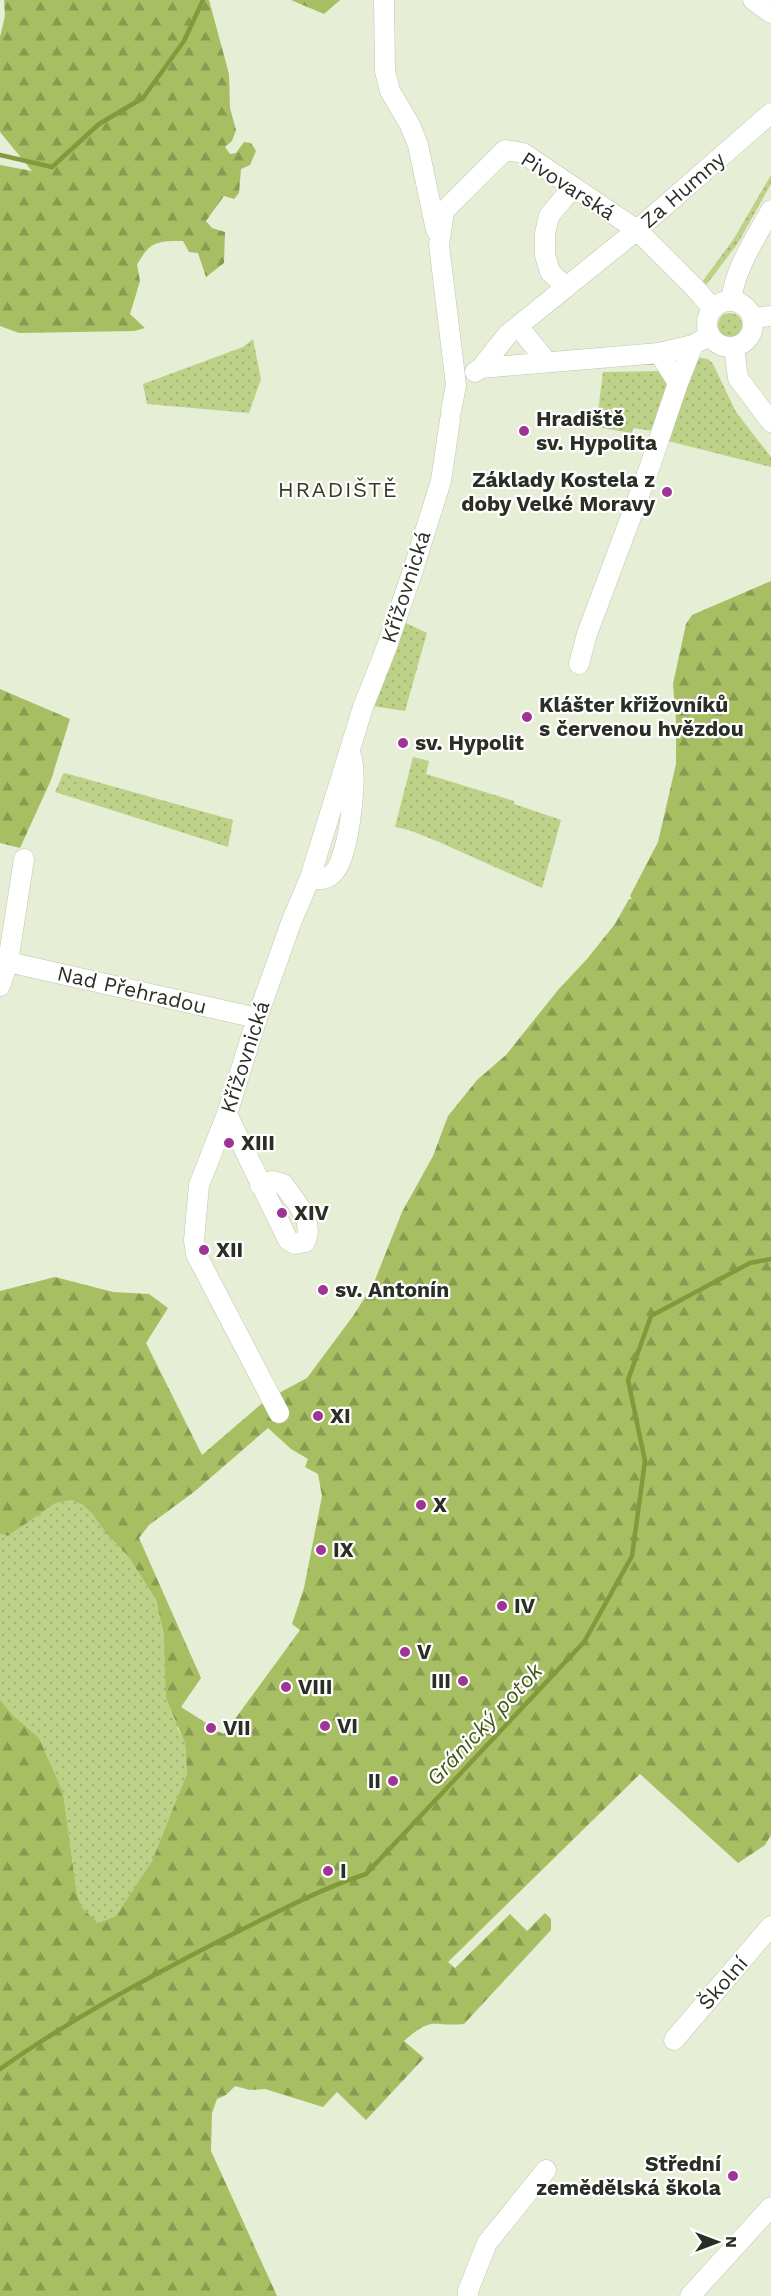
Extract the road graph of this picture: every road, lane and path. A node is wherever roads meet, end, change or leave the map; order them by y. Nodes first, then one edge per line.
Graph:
1 (384, 0) edge
2 (753, 0) edge
3 (771, 13) edge
4 (771, 113) edge
5 (573, 187) junction
6 (771, 210) edge
7 (637, 231) junction
8 (439, 245) junction
9 (566, 287) junction
10 (731, 302) junction
11 (713, 309) junction
12 (762, 317) edge
13 (518, 326) junction
14 (701, 340) junction
15 (734, 347) junction
16 (659, 352) junction
17 (547, 362) junction
18 (481, 368) junction
19 (678, 383) junction
20 (456, 386) junction
21 (771, 422) edge
22 (579, 664) dead end
23 (24, 859) dead end
24 (8, 962) junction
25 (0, 986) edge
26 (257, 1018) junction
27 (227, 1114) junction
28 (260, 1185) dead end
29 (279, 1413) dead end
30 (771, 1926) edge
31 (674, 2040) dead end
32 (546, 2170) dead end
33 (771, 2207) edge
34 (700, 2293) edge
35 (468, 2296) edge

1 - 8 street
2 - 3 street
4 - 7 street, Za Humny
5 - 7 street, Pivovarská
5 - 8 street, Pivovarská
5 - 9 street
6 - 10 street
7 - 9 street, Za Humny
7 - 11 street, Pivovarská
8 - 20 street, Pivovarská
9 - 13 street, Za Humny
10 - 11 street
10 - 12 street
11 - 14 street
12 - 15 street
13 - 17 street
13 - 18 street, Za Humny
14 - 15 street
14 - 16 street
14 - 19 street
15 - 21 street
16 - 17 street
16 - 19 street
17 - 18 street
18 - 20 street
19 - 22 street
20 - 26 street, Křížovnická
23 - 24 street
24 - 25 street
24 - 26 street, Nad Přehradou
26 - 27 street, Křížovnická
27 - 28 street
27 - 29 street, Křížovnická
30 - 31 street, Školní
32 - 35 street
33 - 34 street

